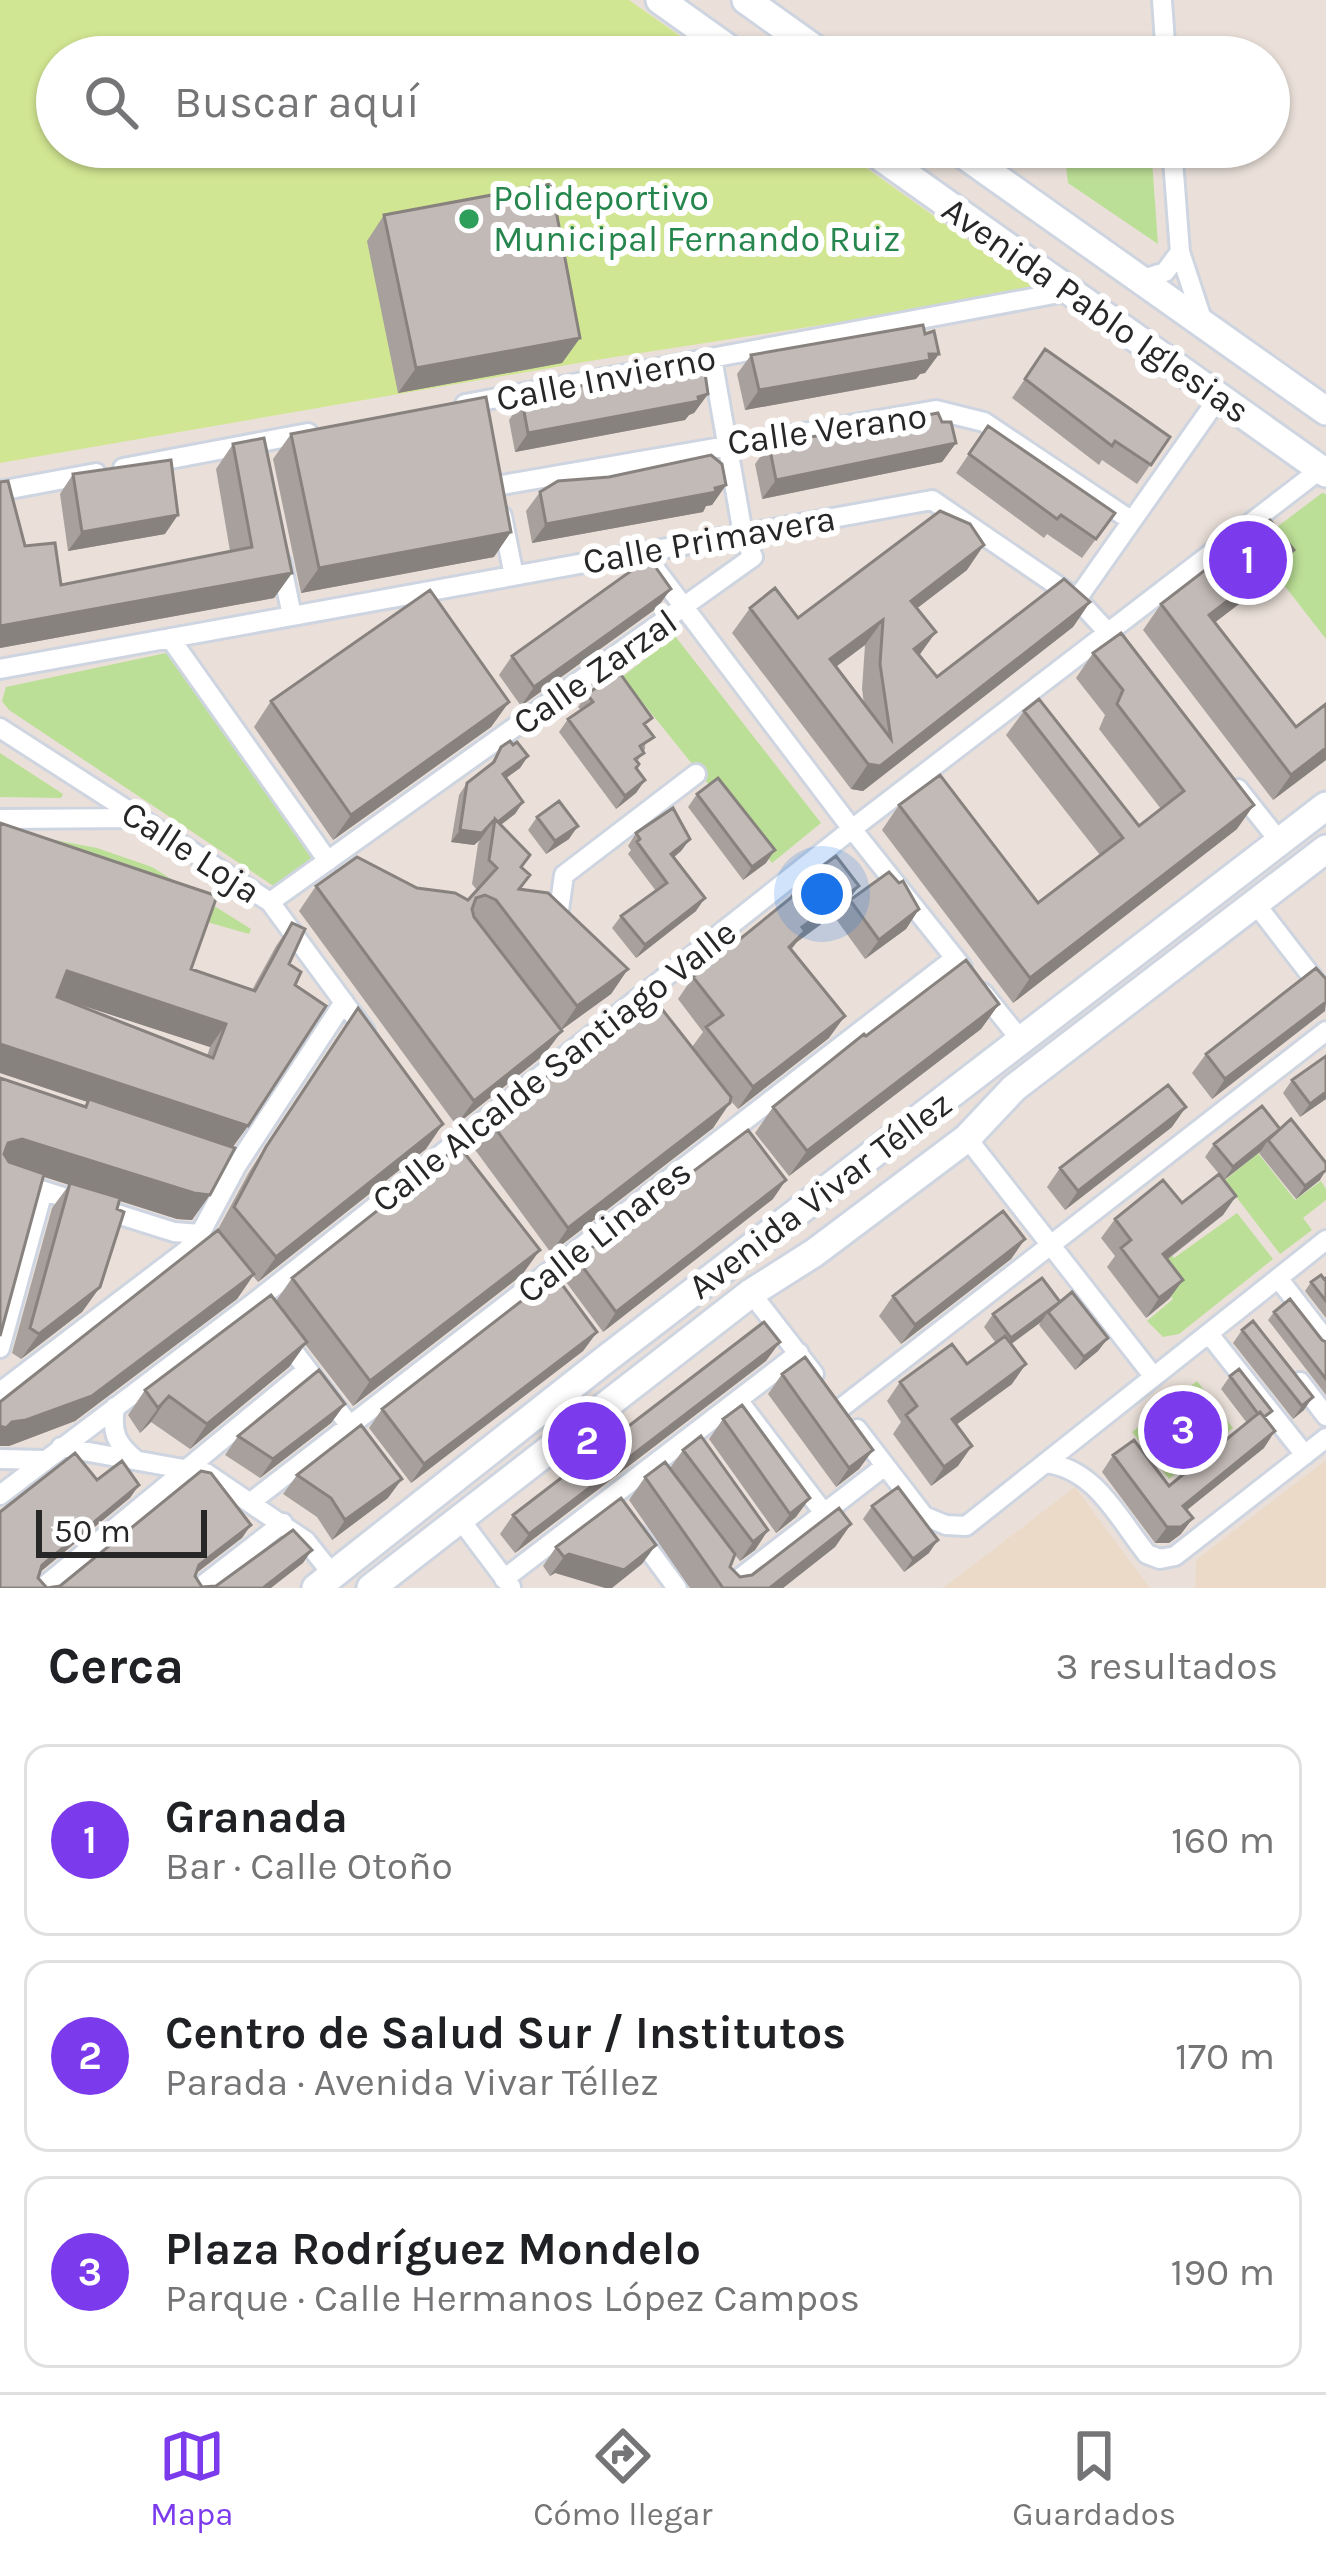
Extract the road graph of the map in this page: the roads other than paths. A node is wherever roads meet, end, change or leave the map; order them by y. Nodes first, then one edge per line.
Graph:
1 (660, 0) edge
2 (746, 0) edge
3 (1162, 0) edge
4 (711, 36) edge
5 (797, 36) edge
6 (1165, 36) edge
7 (897, 168) edge
8 (983, 168) edge
9 (1174, 168) edge
10 (1180, 252) junction
11 (1140, 280) junction
12 (1070, 291) junction
13 (1204, 326) junction
14 (712, 358) junction
15 (1219, 397) junction
16 (478, 401) junction
17 (434, 410) edge
18 (1326, 411) edge
19 (483, 422) edge
20 (323, 430) edge
21 (256, 443) junction
22 (727, 443) junction
23 (261, 465) edge
24 (491, 465) edge
25 (1323, 471) edge
26 (496, 486) junction
27 (0, 491) edge
28 (1132, 520) junction
29 (743, 534) junction
30 (279, 551) edge
31 (644, 552) junction
32 (514, 576) junction
33 (417, 593) junction
34 (1077, 599) junction
35 (684, 610) junction
36 (431, 613) edge
37 (292, 616) junction
38 (1106, 634) junction
39 (170, 638) junction
40 (1124, 646) edge
41 (0, 669) edge
42 (502, 709) edge
43 (0, 728) edge
44 (516, 729) junction
45 (1223, 771) edge
46 (696, 774) dead end
47 (1326, 806) edge
48 (0, 818) edge
49 (140, 818) junction
50 (852, 829) junction
51 (1280, 842) junction
52 (1326, 848) edge
53 (328, 861) junction
54 (270, 902) junction
55 (1255, 903) junction
56 (574, 934) edge
57 (955, 958) junction
58 (621, 985) edge
59 (1326, 995) edge
60 (344, 1002) junction
61 (637, 1002) junction
62 (650, 1020) edge
63 (1326, 1031) edge
64 (1021, 1040) junction
65 (550, 1041) edge
66 (384, 1056) edge
67 (564, 1059) junction
68 (720, 1111) edge
69 (437, 1129) edge
70 (734, 1130) junction
71 (968, 1138) junction
72 (747, 1146) edge
73 (451, 1147) junction
74 (215, 1158) edge
75 (237, 1165) junction
76 (464, 1166) edge
77 (0, 1177) edge
78 (44, 1191) junction
79 (200, 1234) junction
80 (1051, 1245) junction
81 (1323, 1249) edge
82 (214, 1251) edge
83 (532, 1257) edge
84 (1277, 1278) junction
85 (242, 1284) edge
86 (552, 1284) junction
87 (751, 1293) junction
88 (256, 1301) junction
89 (1241, 1308) junction
90 (1255, 1326) edge
91 (1209, 1334) junction
92 (1326, 1340) edge
93 (0, 1348) edge
94 (799, 1353) junction
95 (1283, 1362) edge
96 (308, 1370) junction
97 (1154, 1377) junction
98 (0, 1392) edge
99 (738, 1400) junction
100 (115, 1407) junction
101 (841, 1408) junction
102 (1326, 1416) edge
103 (350, 1426) junction
104 (691, 1436) junction
105 (1326, 1438) edge
106 (363, 1443) edge
107 (61, 1447) junction
108 (704, 1455) edge
109 (1305, 1455) junction
110 (0, 1460) edge
111 (44, 1460) junction
112 (136, 1460) junction
113 (1046, 1463) junction
114 (651, 1466) junction
115 (885, 1466) junction
116 (183, 1468) junction
117 (666, 1485) edge
118 (0, 1495) edge
119 (610, 1498) junction
120 (251, 1502) junction
121 (824, 1513) junction
122 (460, 1519) junction
123 (283, 1523) junction
124 (759, 1533) edge
125 (773, 1552) junction
126 (723, 1561) edge
127 (324, 1581) edge
128 (508, 1583) edge
129 (732, 1584) edge
130 (41, 1588) edge
131 (199, 1588) edge
132 (371, 1588) edge
133 (677, 1588) edge

1 - 4 street
2 - 5 street
3 - 6 street
7 - 12 street, Avenida Pablo Iglesias
8 - 11 street, Avenida Pablo Iglesias
9 - 10 street
10 - 11 street
10 - 13 street
11 - 13 street, Avenida Pablo Iglesias
12 - 14 street, Calle Invierno
12 - 15 street, Avenida Pablo Iglesias
13 - 18 street, Avenida Pablo Iglesias
14 - 16 street, Calle Invierno
14 - 22 street
15 - 25 street, Avenida Pablo Iglesias
15 - 28 street
16 - 17 street, Calle Invierno
16 - 19 street
20 - 21 street
21 - 23 street
21 - 27 street
22 - 26 street, Calle Verano
22 - 28 street, Calle Verano
22 - 29 street
24 - 26 street
25 - 38 street, Calle Alcalde Santiago Valle
26 - 32 street
28 - 34 street
29 - 31 street, Calle Primavera
29 - 34 street, Calle Primavera
29 - 35 street, Calle Zarzal
30 - 37 street
31 - 32 street, Calle Primavera
31 - 35 street
32 - 33 street, Calle Primavera
33 - 36 street
33 - 37 street, Calle Primavera
34 - 38 street, Calle Primavera
35 - 44 street, Calle Zarzal
35 - 50 street
37 - 39 street, Calle Primavera
38 - 40 street, Calle Primavera
38 - 50 street, Calle Alcalde Santiago Valle
39 - 41 street, Calle Primavera
39 - 53 street
42 - 44 street
43 - 49 street, Calle Loja
44 - 53 street, Calle Zarzal
45 - 51 street
46 - 56 street
47 - 51 street, Avenida Vivar Téllez
48 - 49 street
49 - 54 street, Calle Loja
50 - 57 street
50 - 61 street, Calle Alcalde Santiago Valle
51 - 64 street, Avenida Vivar Téllez
52 - 55 street, Avenida Vivar Téllez
53 - 54 street, Calle Zarzal
54 - 60 street, Calle Loja
55 - 59 street
55 - 71 street, Avenida Vivar Téllez
57 - 64 street
57 - 70 street, Calle Linares
58 - 61 street
60 - 66 street, Calle Loja
60 - 75 street
61 - 62 street
61 - 67 street, Calle Alcalde Santiago Valle
63 - 80 street
64 - 127 street, Avenida Vivar Téllez
65 - 67 street
67 - 73 street, Calle Alcalde Santiago Valle
68 - 70 street
69 - 73 street
70 - 72 street
70 - 86 street, Calle Linares
71 - 80 street
71 - 87 street, Avenida Vivar Téllez
73 - 76 street
73 - 88 street, Calle Alcalde Santiago Valle
74 - 75 street
75 - 79 street
77 - 78 street
78 - 79 street
78 - 93 street
79 - 82 street
79 - 98 street
80 - 97 street
80 - 101 street
81 - 84 street
83 - 86 street
84 - 89 street
84 - 92 street
85 - 88 street
86 - 103 street, Calle Linares
87 - 94 street
87 - 122 street, Avenida Vivar Téllez
88 - 96 street
88 - 100 street, Calle Alcalde Santiago Valle
89 - 90 street
89 - 91 street
91 - 97 street
91 - 109 street
94 - 99 street
94 - 101 street
95 - 102 street
96 - 103 street
96 - 116 street
97 - 113 street
99 - 104 street
99 - 121 street
100 - 107 street, Calle Alcalde Santiago Valle
100 - 112 street
101 - 115 street
103 - 106 street
103 - 120 street, Calle Linares
104 - 108 street
104 - 114 street
105 - 109 street
107 - 111 street, Calle Alcalde Santiago Valle
107 - 112 street
109 - 113 street
110 - 111 street
111 - 118 street, Calle Alcalde Santiago Valle
112 - 116 street
113 - 115 street
114 - 117 street
114 - 119 street
115 - 121 street
116 - 120 street
116 - 130 street
119 - 128 street
119 - 133 street
120 - 123 street
121 - 125 street
122 - 128 street
122 - 132 street, Avenida Vivar Téllez
123 - 127 street
123 - 131 street
124 - 125 street
125 - 129 street
126 - 129 street

